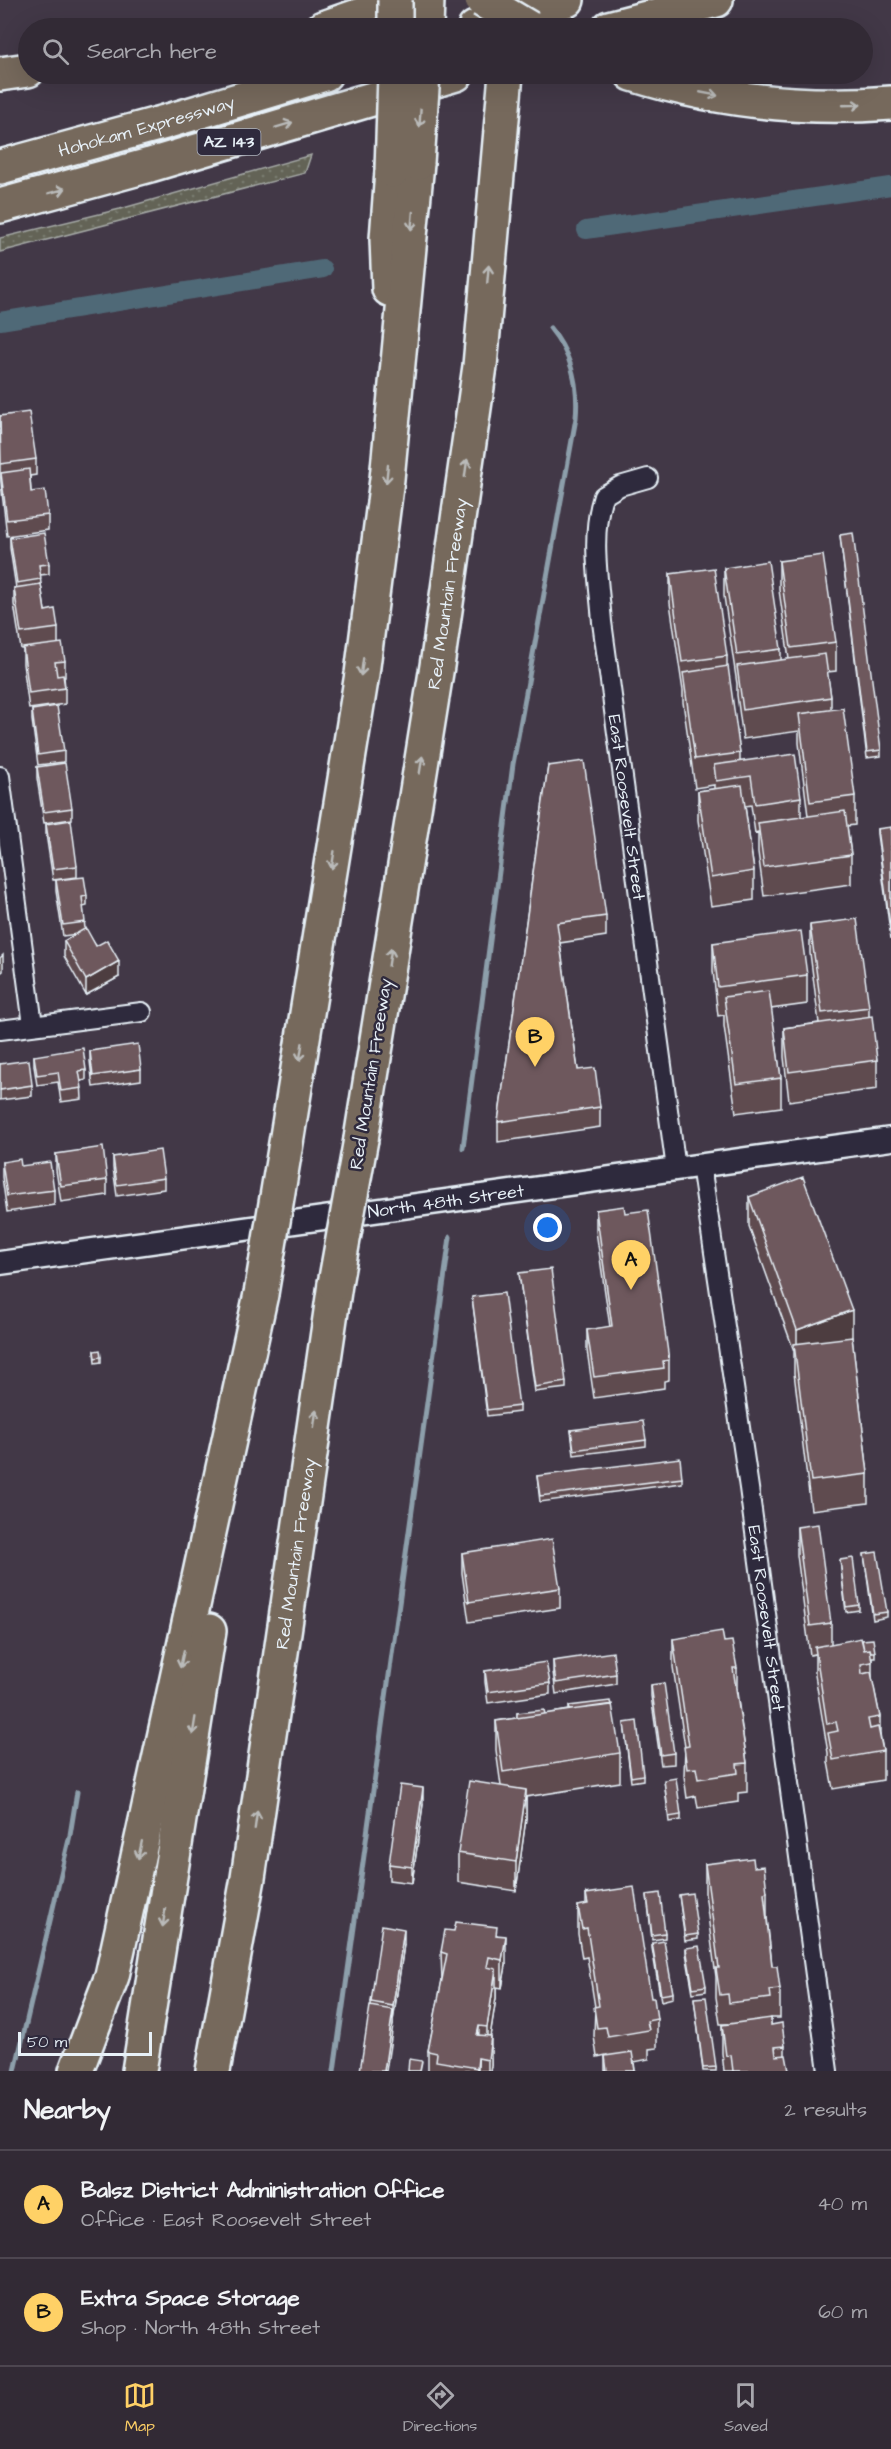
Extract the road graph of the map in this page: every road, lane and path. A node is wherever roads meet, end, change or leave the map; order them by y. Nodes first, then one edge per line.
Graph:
1 (395, 0) edge
2 (404, 0) edge
3 (427, 0) edge
4 (482, 0) edge
5 (510, 0) edge
6 (524, 0) edge
7 (567, 0) edge
8 (716, 0) edge
9 (352, 18) edge
10 (395, 18) edge
11 (426, 18) edge
12 (508, 18) edge
13 (509, 18) edge
14 (512, 18) edge
15 (521, 18) edge
16 (647, 18) edge
17 (18, 71) edge
18 (0, 74) edge
19 (292, 84) edge
20 (396, 84) edge
21 (421, 84) edge
22 (423, 84) edge
23 (505, 84) edge
24 (510, 84) edge
25 (672, 84) edge
26 (891, 103) edge
27 (502, 137) junction
28 (0, 167) edge
29 (404, 167) junction
30 (0, 206) edge
31 (648, 478) dead end
32 (0, 776) edge
33 (142, 1012) dead end
34 (33, 1025) junction
35 (0, 1030) edge
36 (891, 1139) edge
37 (701, 1165) junction
38 (676, 1169) junction
39 (0, 1263) edge
40 (261, 1294) junction
41 (248, 1878) junction
42 (76, 2071) edge
43 (139, 2071) edge
44 (213, 2071) edge
45 (227, 2071) edge
46 (828, 2071) edge

1 - 10 highway, bridge
2 - 9 highway
3 - 11 highway
4 - 14 highway, bridge
5 - 13 highway
6 - 15 highway
7 - 12 highway
8 - 16 highway
17 - 18 highway
19 - 28 highway, Hohokam Expressway / AZ 143
20 - 29 highway, bridge
21 -> 29 highway, bridge
30 -> 22 highway, AZ 143
23 - 27 highway, Red Mountain Freeway
24 - 27 highway
25 -> 26 highway
41 -> 27 highway, Red Mountain Freeway, bridge
29 -> 40 highway, bridge
31 - 38 street, East Roosevelt Street
32 - 34 street
33 - 34 street
34 - 35 street
36 - 37 street, North 48th Street
37 - 38 street, North 48th Street
37 - 46 street, East Roosevelt Street
38 - 39 street, North 48th Street
40 -> 42 highway
40 -> 43 highway
41 - 44 highway, Red Mountain Freeway
41 - 45 highway

